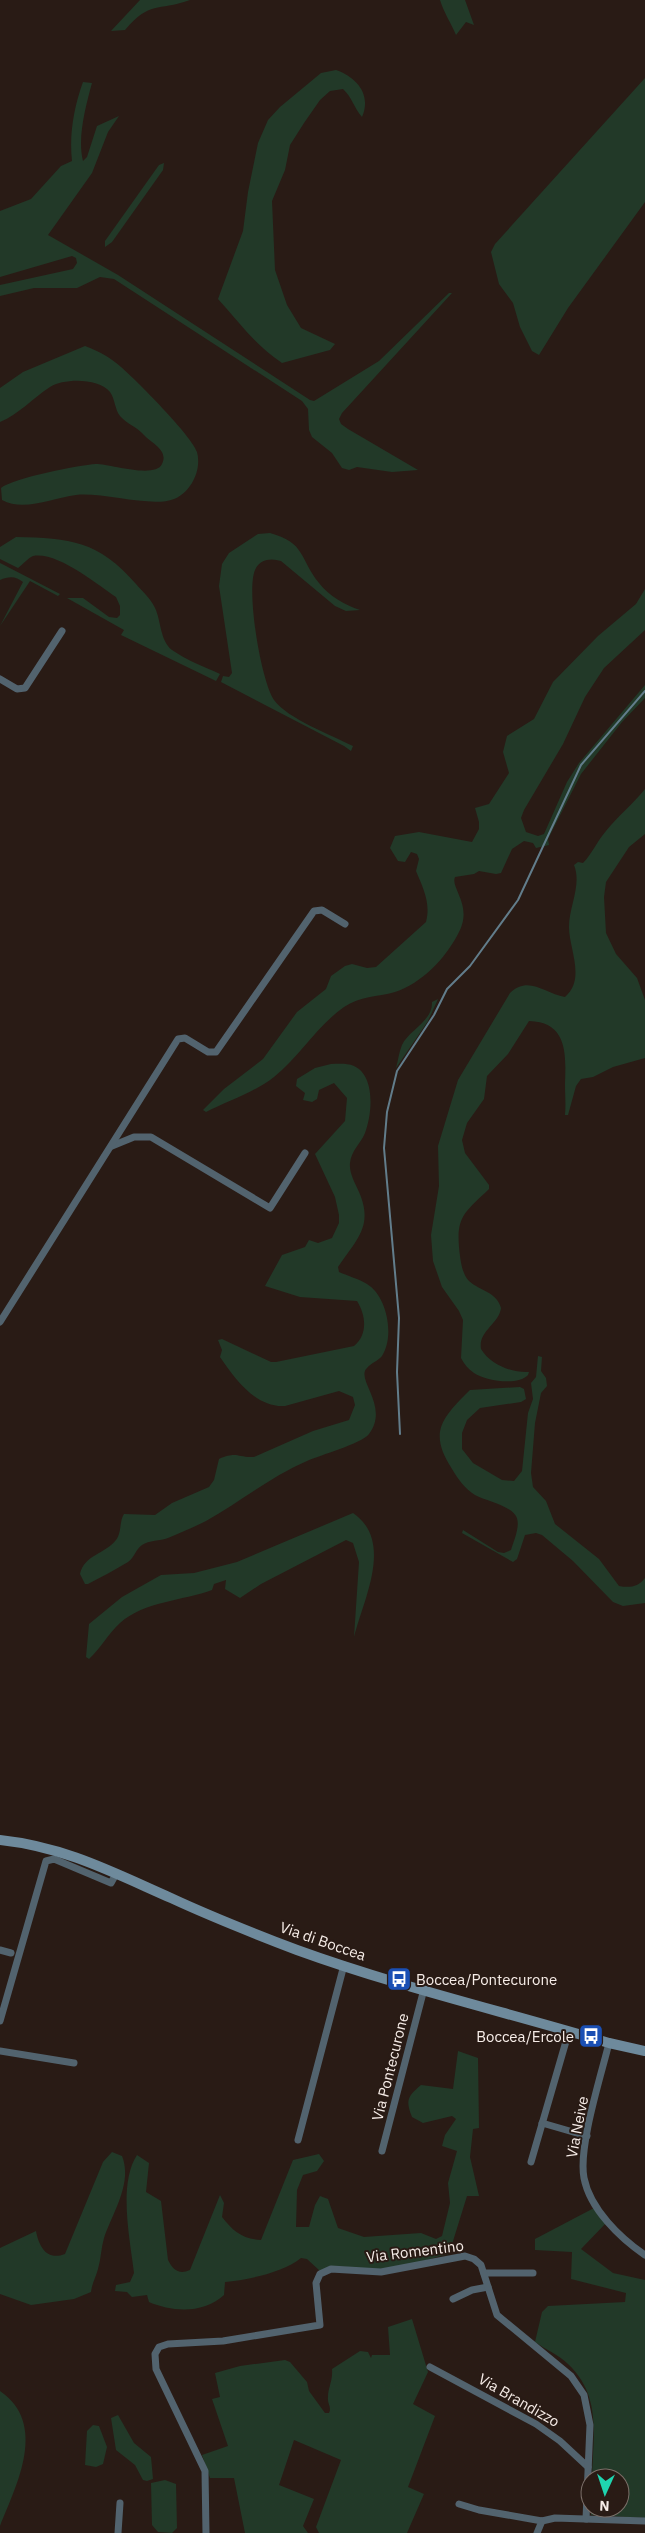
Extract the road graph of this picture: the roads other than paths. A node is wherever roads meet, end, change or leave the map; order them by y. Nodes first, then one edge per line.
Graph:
1 (62, 630) dead end
2 (0, 678) edge
3 (345, 924) dead end
4 (111, 1146) junction
5 (305, 1153) dead end
6 (0, 1322) edge
7 (0, 1840) edge
8 (116, 1874) junction
9 (0, 1950) edge
10 (11, 1953) dead end
11 (344, 1965) junction
12 (424, 1989) junction
13 (0, 2021) edge
14 (569, 2031) junction
15 (609, 2043) junction
16 (0, 2051) edge
17 (645, 2051) edge
18 (74, 2064) dead end
19 (542, 2123) junction
20 (587, 2136) junction
21 (298, 2140) dead end
22 (382, 2151) dead end
23 (531, 2162) dead end
24 (645, 2255) edge
25 (484, 2273) junction
26 (532, 2273) dead end
27 (488, 2287) junction
28 (453, 2299) dead end
29 (430, 2367) dead end
30 (588, 2467) junction
31 (120, 2503) dead end
32 (459, 2504) dead end
33 (586, 2519) junction
34 (542, 2521) junction
35 (645, 2521) edge
36 (118, 2533) edge
37 (206, 2533) edge
38 (538, 2533) edge

1 - 2 street
3 - 4 street
4 - 5 street
4 - 6 street
7 - 8 street, Via di Boccea
8 - 11 street, Via di Boccea
8 - 13 street
9 - 10 street
11 - 12 street, Via di Boccea
11 - 21 street
12 - 14 street, Via di Boccea
12 - 22 street, Via Pontecurone
14 - 15 street, Via di Boccea
14 - 19 street
15 - 17 street, Via di Boccea
15 - 20 street, Via Neive
16 - 18 street
19 - 20 street
19 - 23 street
20 - 24 street, Via Neive
25 - 26 street
25 - 27 street
25 - 37 street, Via Romentino
27 - 28 street
27 - 30 street
29 - 30 street, Via Brandizzo
30 - 33 street
31 - 36 street
32 - 34 street
33 - 34 street
33 - 35 street
34 - 38 street

